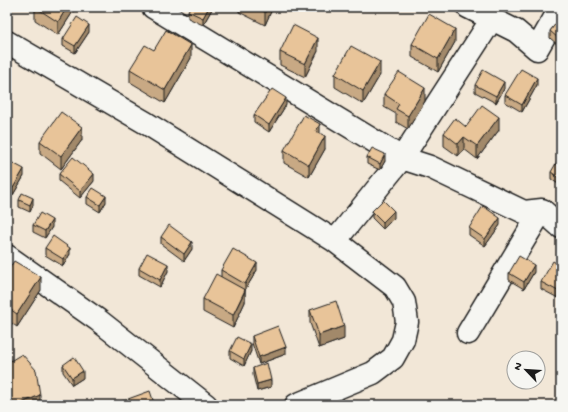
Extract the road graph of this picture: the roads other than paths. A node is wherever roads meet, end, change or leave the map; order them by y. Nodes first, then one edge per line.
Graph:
1 (153, 7) edge
2 (468, 7) edge
3 (561, 7) edge
4 (492, 19) junction
5 (7, 42) edge
6 (402, 158) junction
7 (542, 210) junction
8 (561, 227) edge
9 (335, 242) junction
10 (7, 256) edge
11 (468, 333) dead end
12 (206, 405) edge
13 (296, 405) edge

1 - 6 street
2 - 4 street
3 - 4 street
4 - 6 street
5 - 9 street
6 - 7 street
6 - 9 street
7 - 8 street
7 - 11 street
9 - 13 street
10 - 12 street

